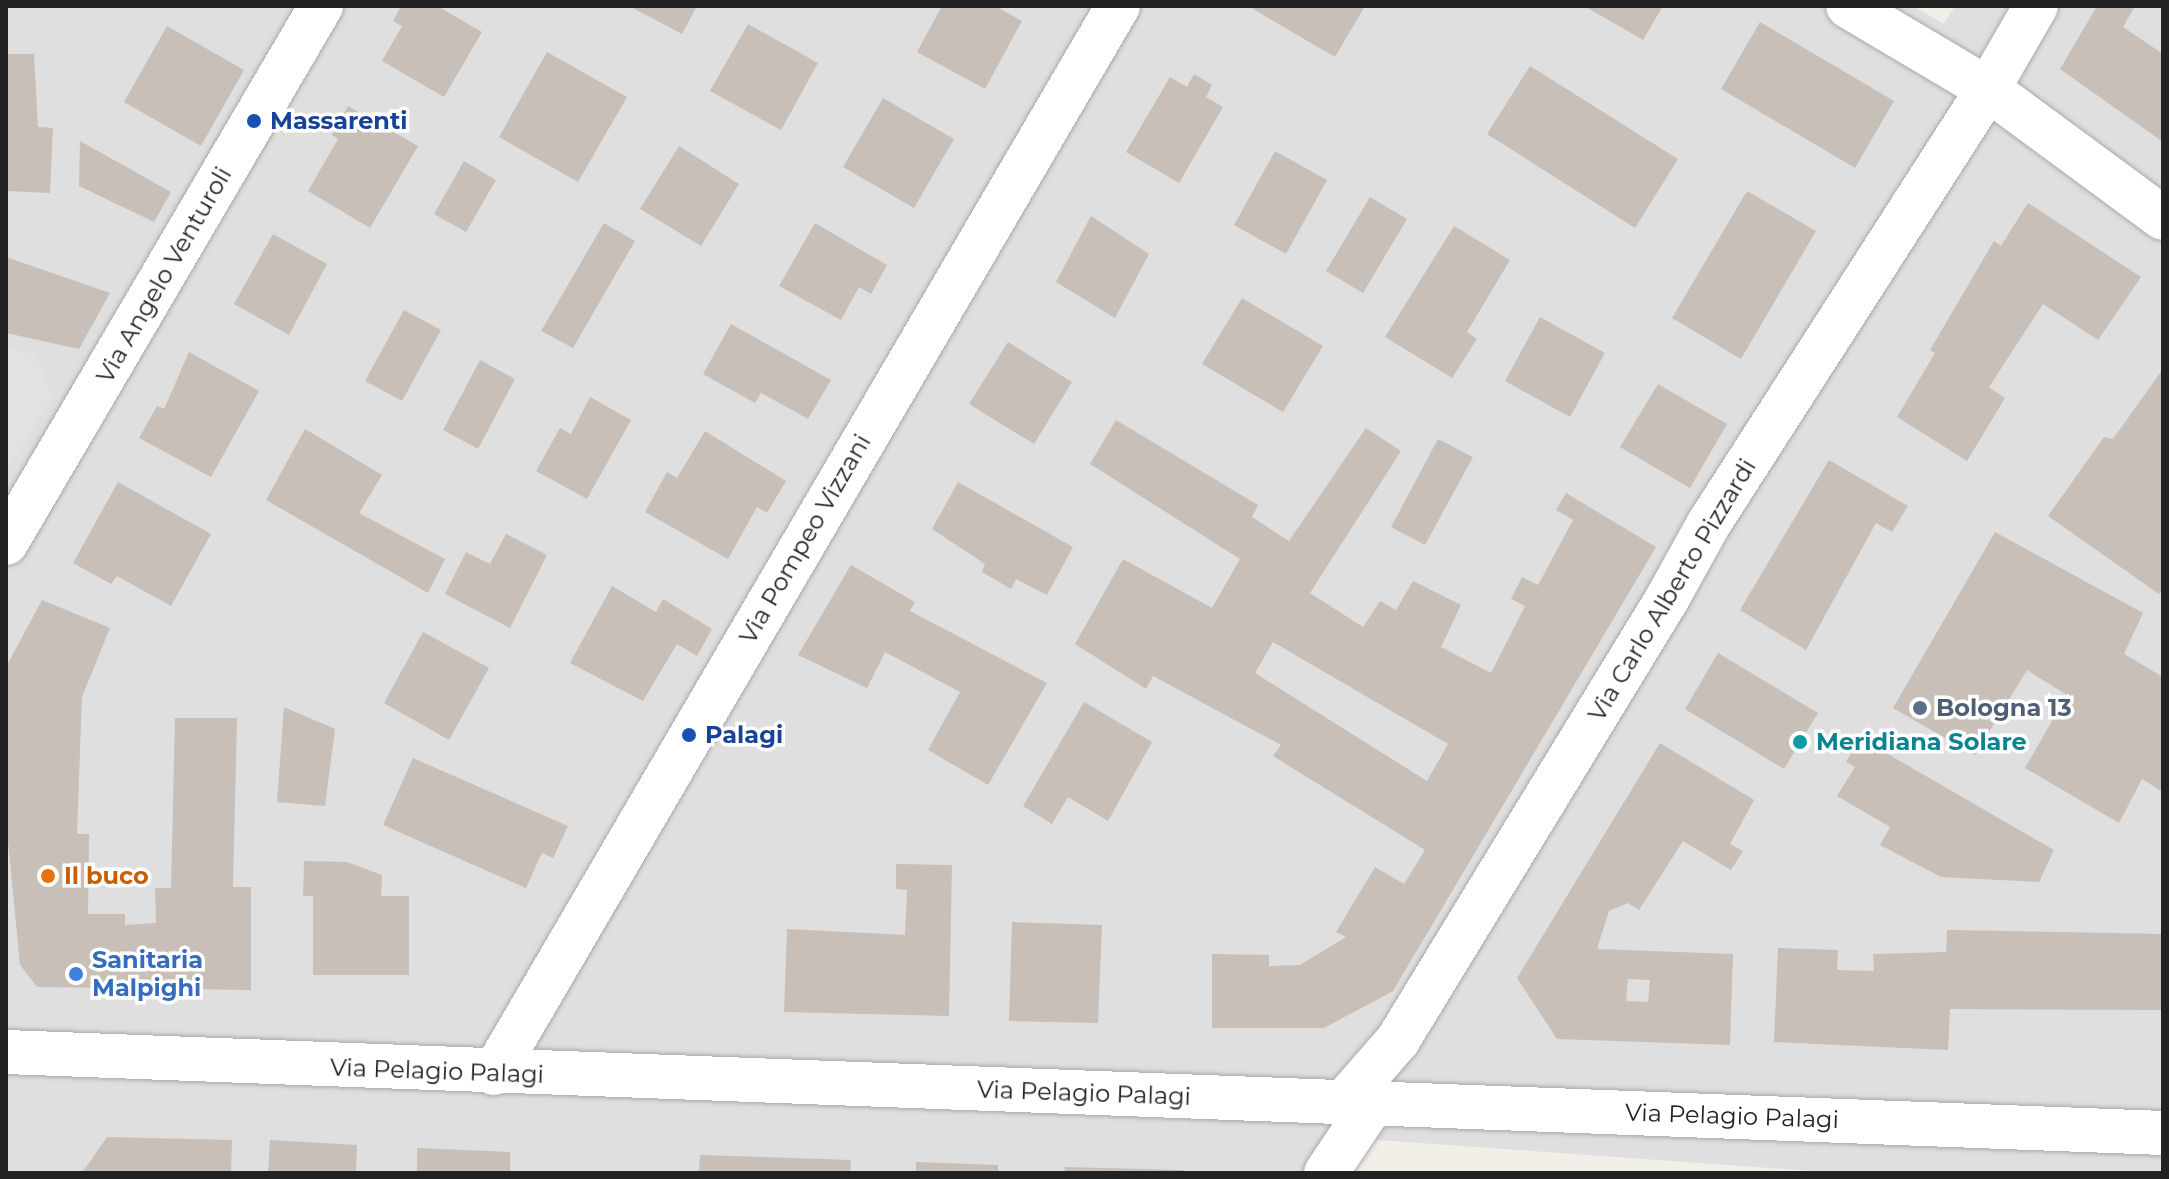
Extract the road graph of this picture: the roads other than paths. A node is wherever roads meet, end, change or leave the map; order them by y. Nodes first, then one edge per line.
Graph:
1 (321, 6) edge
2 (1118, 6) edge
3 (1848, 6) edge
4 (2036, 6) edge
5 (1988, 89) junction
6 (2163, 218) edge
7 (6, 543) edge
8 (6, 1052) edge
9 (494, 1073) junction
10 (1359, 1102) junction
11 (2163, 1133) edge
12 (1311, 1173) edge
13 (1326, 1173) edge

1 - 7 street, Via Angelo Venturoli
2 - 9 street, Via Pompeo Vizzani
3 - 5 street
4 - 5 street, Via Carlo Alberto Pizzardi
5 - 6 street
5 - 10 street, Via Carlo Alberto Pizzardi
8 - 9 street, Via Pelagio Palagi
9 - 10 street, Via Pelagio Palagi
10 - 11 street, Via Pelagio Palagi
10 - 12 street, Via Carlo Alberto Pizzardi
10 - 13 street, Via Carlo Alberto Pizzardi

